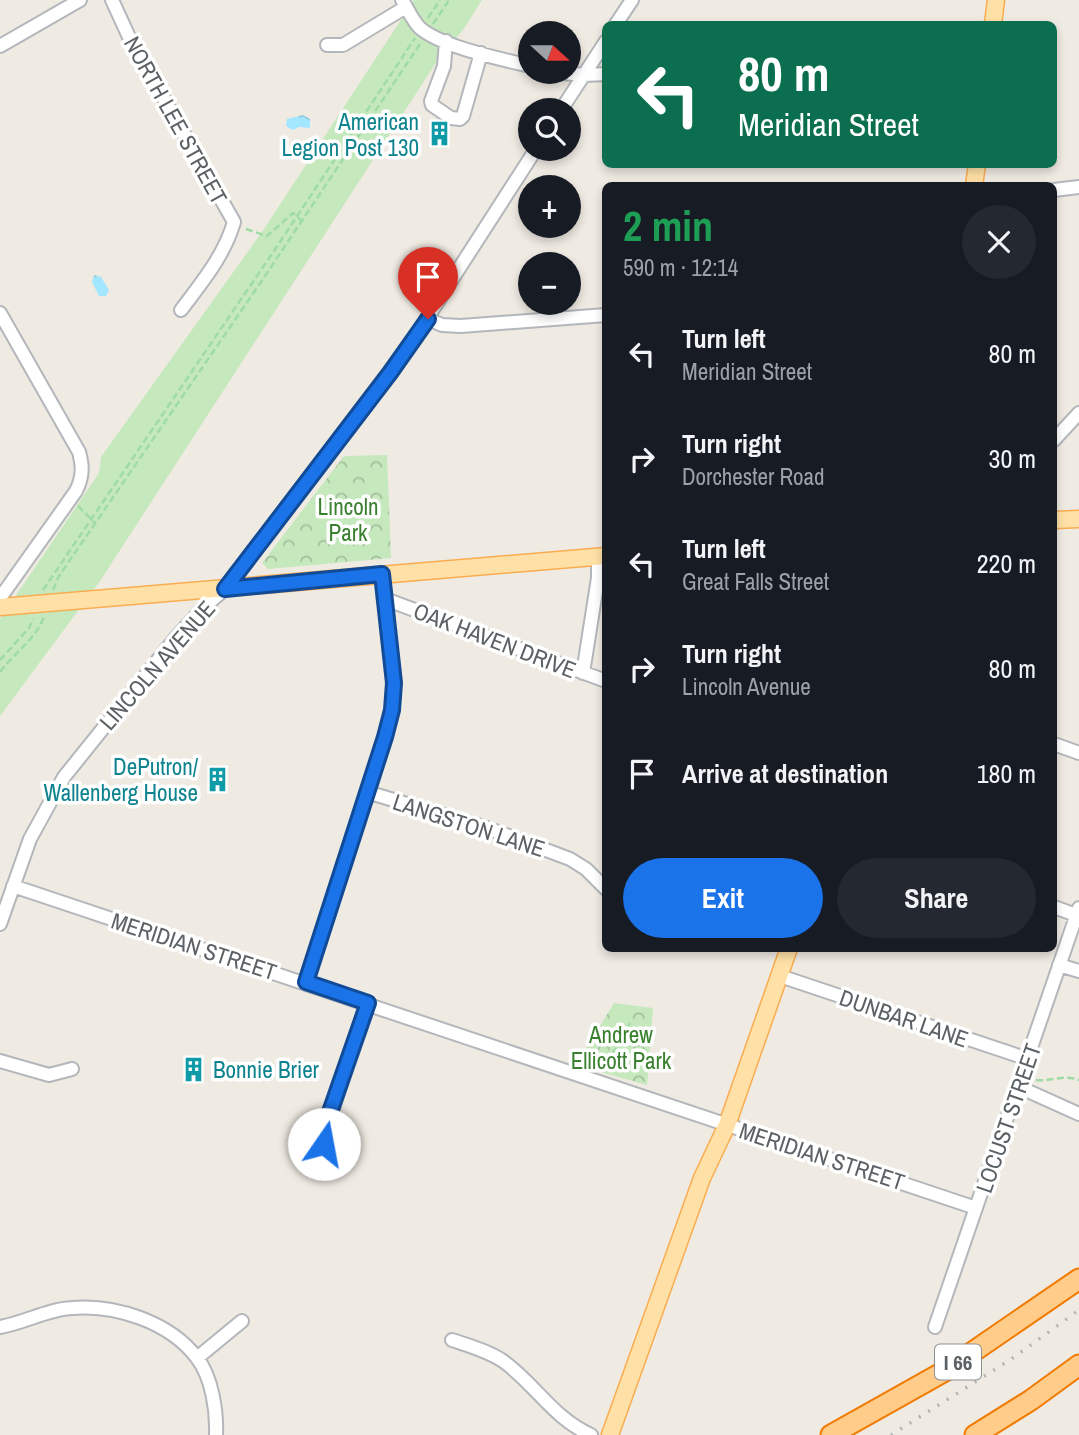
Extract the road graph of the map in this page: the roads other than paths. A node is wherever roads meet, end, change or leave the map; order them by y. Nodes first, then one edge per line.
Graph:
1 (80, 0) edge
2 (112, 0) edge
3 (632, 0) edge
4 (996, 0) edge
5 (404, 3) edge
6 (618, 21) edge
7 (993, 21) edge
8 (446, 41) junction
9 (327, 45) dead end
10 (0, 46) edge
11 (602, 47) edge
12 (481, 53) junction
13 (518, 63) edge
14 (602, 74) edge
15 (581, 75) edge
16 (584, 75) junction
17 (569, 98) edge
18 (528, 161) edge
19 (1079, 187) edge
20 (1057, 190) edge
21 (181, 310) dead end
22 (0, 313) edge
23 (602, 315) edge
24 (428, 319) junction
25 (1079, 413) edge
26 (1057, 437) edge
27 (1079, 519) edge
28 (1057, 520) edge
29 (602, 556) edge
30 (382, 574) junction
31 (225, 589) junction
32 (0, 598) edge
33 (385, 599) junction
34 (0, 607) edge
35 (583, 673) junction
36 (602, 680) edge
37 (1057, 745) edge
38 (1079, 752) edge
39 (367, 792) junction
40 (602, 885) edge
41 (13, 887) junction
42 (1057, 908) edge
43 (1078, 911) edge
44 (0, 924) edge
45 (788, 952) edge
46 (1059, 965) junction
47 (1079, 971) edge
48 (780, 976) junction
49 (306, 982) junction
50 (368, 1003) junction
51 (1028, 1059) junction
52 (0, 1060) edge
53 (72, 1069) dead end
54 (1018, 1087) junction
55 (1079, 1114) edge
56 (727, 1125) junction
57 (329, 1157) dead end
58 (976, 1208) junction
59 (1079, 1279) edge
60 (242, 1321) dead end
61 (0, 1327) edge
62 (935, 1327) dead end
63 (452, 1340) dead end
64 (197, 1358) junction
65 (1079, 1365) edge
66 (216, 1435) edge
67 (591, 1435) edge
68 (610, 1435) edge
69 (831, 1435) edge
70 (975, 1435) edge

1 - 10 street
2 - 21 street, NORTH LEE STREET
3 - 6 street
4 - 7 main road
5 - 8 street
5 - 9 street
8 - 12 street
8 - 12 street
11 - 16 street
12 - 13 street
14 - 16 street
15 - 16 street
16 - 17 street
18 - 24 street, LINCOLN AVENUE
19 - 20 street
22 - 32 street
23 - 24 street
24 - 31 street, LINCOLN AVENUE
25 - 26 street
27 - 28 main road
29 - 30 main road
29 - 35 street
30 - 31 main road
30 - 33 street
31 - 34 main road
31 - 41 street, LINCOLN AVENUE
33 - 35 street, OAK HAVEN DRIVE
33 - 39 street
35 - 36 street, OAK HAVEN DRIVE
37 - 38 street
39 - 40 street, LANGSTON LANE
39 - 49 street
41 - 44 street, LINCOLN AVENUE
41 - 49 street, MERIDIAN STREET
42 - 43 street
43 - 46 street, LOCUST STREET
45 - 48 main road
46 - 47 street
46 - 51 street, LOCUST STREET
48 - 51 street, DUNBAR LANE
48 - 56 main road
49 - 50 street, MERIDIAN STREET
50 - 56 street, MERIDIAN STREET
50 - 57 street
51 - 54 street, LOCUST STREET
52 - 53 street
54 - 55 street
54 - 58 street, LOCUST STREET
56 - 58 street, MERIDIAN STREET
56 - 68 main road
58 - 62 street, LOCUST STREET
59 - 69 highway, I 66
60 - 64 street
61 - 64 street
63 - 67 street
64 - 66 street
65 - 70 highway

